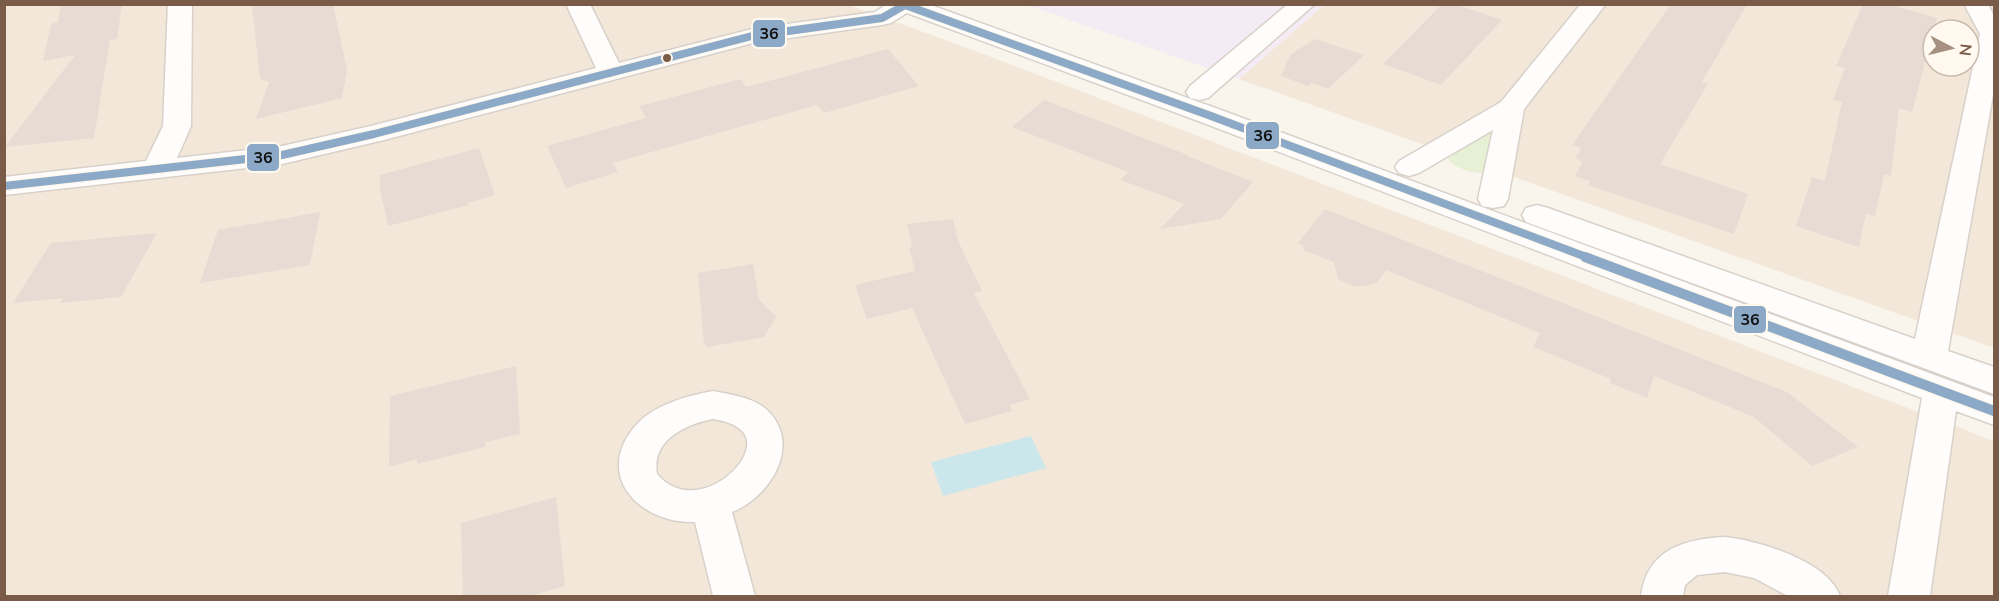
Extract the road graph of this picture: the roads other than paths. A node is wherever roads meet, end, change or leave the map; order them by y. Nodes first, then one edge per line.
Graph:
1 (180, 4) edge
2 (578, 4) edge
3 (811, 4) edge
4 (964, 4) edge
5 (1303, 4) edge
6 (1594, 4) edge
7 (1976, 4) edge
8 (904, 5) edge
9 (752, 36) junction
10 (611, 72) junction
11 (1199, 92) junction
12 (1511, 108) junction
13 (1409, 168) junction
14 (154, 171) junction
15 (4, 186) edge
16 (1493, 199) junction
17 (1935, 374) junction
18 (1995, 381) edge
19 (1995, 411) edge
20 (710, 504) dead end
21 (1827, 596) edge
22 (734, 597) edge
23 (1662, 597) edge
24 (1909, 597) edge

1 - 14 street
2 - 10 street
3 - 9 street
4 - 11 street
5 - 11 street
6 - 12 street
7 - 17 street
8 - 9 street
8 - 17 street
9 - 10 street
10 - 14 street
11 - 13 street
12 - 13 street
12 - 16 street
13 - 16 street
14 - 15 street
16 - 17 street
17 - 18 street
17 - 19 street
17 - 24 street
20 - 22 street
21 - 23 street

